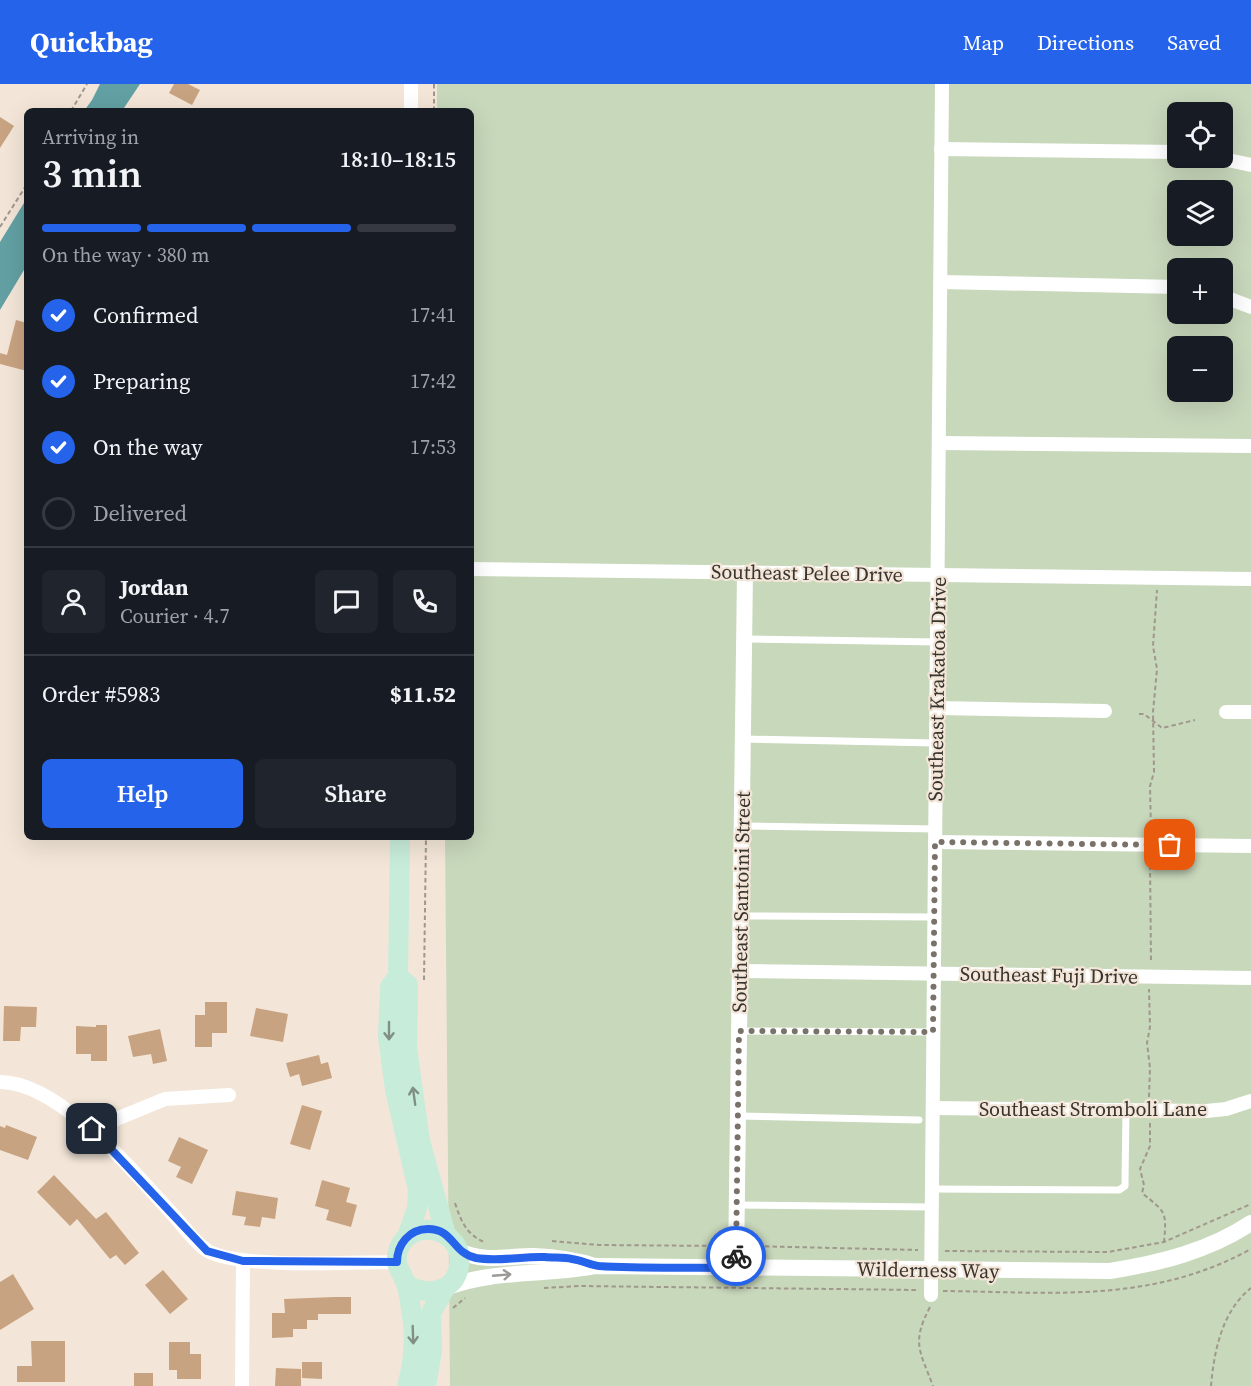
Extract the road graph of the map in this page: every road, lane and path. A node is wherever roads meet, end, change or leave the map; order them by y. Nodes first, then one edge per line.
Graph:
1 (87, 84) edge
2 (411, 84) edge
3 (434, 84) edge
4 (942, 84) edge
5 (73, 108) edge
6 (411, 108) edge
7 (434, 108) edge
8 (942, 149) junction
9 (1167, 152) edge
10 (1233, 161) edge
11 (1251, 165) edge
12 (24, 189) edge
13 (0, 227) edge
14 (940, 282) junction
15 (1167, 287) edge
16 (1233, 300) edge
17 (1251, 307) edge
18 (939, 443) junction
19 (1251, 446) edge
20 (474, 569) edge
21 (745, 573) junction
22 (938, 575) junction
23 (1158, 578) junction
24 (1251, 579) edge
25 (744, 639) junction
26 (938, 642) junction
27 (937, 708) junction
28 (1105, 711) dead end
29 (1226, 712) dead end
30 (1251, 712) edge
31 (1139, 714) dead end
32 (1195, 720) dead end
33 (1154, 722) junction
34 (742, 739) junction
35 (936, 743) junction
36 (741, 826) junction
37 (935, 835) junction
38 (400, 840) edge
39 (426, 840) edge
40 (1150, 845) junction
41 (1251, 846) edge
42 (740, 916) junction
43 (935, 917) junction
44 (740, 971) junction
45 (934, 974) junction
46 (398, 976) junction
47 (1150, 976) junction
48 (1251, 978) edge
49 (423, 990) dead end
50 (739, 1031) junction
51 (933, 1032) junction
52 (0, 1082) edge
53 (229, 1095) dead end
54 (1251, 1101) edge
55 (933, 1108) junction
56 (1126, 1110) junction
57 (1149, 1110) junction
58 (738, 1116) junction
59 (919, 1120) dead end
60 (92, 1129) junction
61 (932, 1189) junction
62 (453, 1196) dead end
63 (737, 1204) junction
64 (1251, 1204) edge
65 (932, 1207) junction
66 (1251, 1223) edge
67 (446, 1234) junction
68 (407, 1237) junction
69 (549, 1241) dead end
70 (1164, 1242) junction
71 (490, 1245) dead end
72 (736, 1246) junction
73 (1251, 1249) edge
74 (931, 1250) junction
75 (459, 1251) junction
76 (243, 1261) junction
77 (397, 1262) junction
78 (596, 1266) junction
79 (736, 1268) junction
80 (931, 1270) junction
81 (406, 1284) junction
82 (445, 1288) junction
83 (1251, 1288) edge
84 (533, 1289) dead end
85 (931, 1293) junction
86 (469, 1295) dead end
87 (448, 1314) dead end
88 (242, 1386) edge
89 (407, 1386) edge
90 (426, 1386) edge
91 (933, 1386) edge
92 (1211, 1386) edge

1 - 5 path
2 - 6 street
3 - 7 path
4 - 8 street, Southeast Krakatoa Drive
8 - 9 street
8 - 14 street, Southeast Krakatoa Drive
10 - 11 street
12 - 13 path
14 - 15 street
14 - 18 street, Southeast Krakatoa Drive
16 - 17 street
18 - 19 street
18 - 22 street, Southeast Krakatoa Drive
20 - 21 street, Southeast Pelee Drive
21 - 22 street, Southeast Pelee Drive
21 - 25 street, Southeast Santoini Street
22 - 23 street, Southeast Pelee Drive
22 - 26 street, Southeast Krakatoa Drive
23 - 24 street, Southeast Pelee Drive
23 - 33 path
25 - 26 lane
25 - 34 street, Southeast Santoini Street
26 - 27 street, Southeast Krakatoa Drive
27 - 28 street
27 - 35 street, Southeast Krakatoa Drive
29 - 30 street
31 - 33 path
32 - 33 path
33 - 40 path
34 - 35 lane
34 - 36 street, Southeast Santoini Street
35 - 37 street, Southeast Krakatoa Drive
36 - 37 lane
36 - 42 street, Southeast Santoini Street
37 - 40 street
37 - 43 street, Southeast Krakatoa Drive
38 - 46 main road
39 - 49 path
40 - 41 street
40 - 47 path
42 - 43 lane
42 - 44 street, Southeast Santoini Street
43 - 45 street, Southeast Krakatoa Drive
44 - 45 street, Southeast Fuji Drive
44 - 50 street, Southeast Santoini Street
45 - 47 street, Southeast Fuji Drive
45 - 51 street, Southeast Krakatoa Drive
67 -> 46 main road
46 -> 68 main road
47 - 48 street, Southeast Fuji Drive
47 - 57 path
50 - 51 lane
50 - 58 street, Southeast Santoini Street
51 - 55 street, Southeast Krakatoa Drive
52 - 60 street
53 - 60 street
54 - 57 street, Southeast Stromboli Lane
55 - 56 street, Southeast Stromboli Lane
55 - 61 street, Southeast Krakatoa Drive
56 - 57 street, Southeast Stromboli Lane
56 - 61 lane
57 - 70 path
58 - 59 lane
58 - 63 street, Southeast Santoini Street
60 - 76 street
61 - 65 street, Southeast Krakatoa Drive
62 - 71 path
63 - 65 lane
63 - 72 street, Southeast Santoini Street
64 - 70 path
65 - 74 street, Southeast Krakatoa Drive
66 - 80 street, Wilderness Way
67 - 68 main road
67 - 75 main road
68 - 77 main road
69 - 72 path
70 - 74 path
72 - 74 path
72 - 79 street, Southeast Santoini Street
73 - 85 path
74 - 80 street, Southeast Krakatoa Drive
75 - 78 street, Wilderness Way
75 - 82 main road
76 - 77 street
76 - 88 street
77 - 81 main road
78 - 79 street, Wilderness Way
82 -> 78 street, Wilderness Way
79 - 80 street, Wilderness Way
80 - 85 street, Southeast Krakatoa Drive
81 - 82 main road
81 -> 89 main road
82 - 90 main road
83 - 92 path
84 - 85 path
85 - 91 path
86 - 87 path

